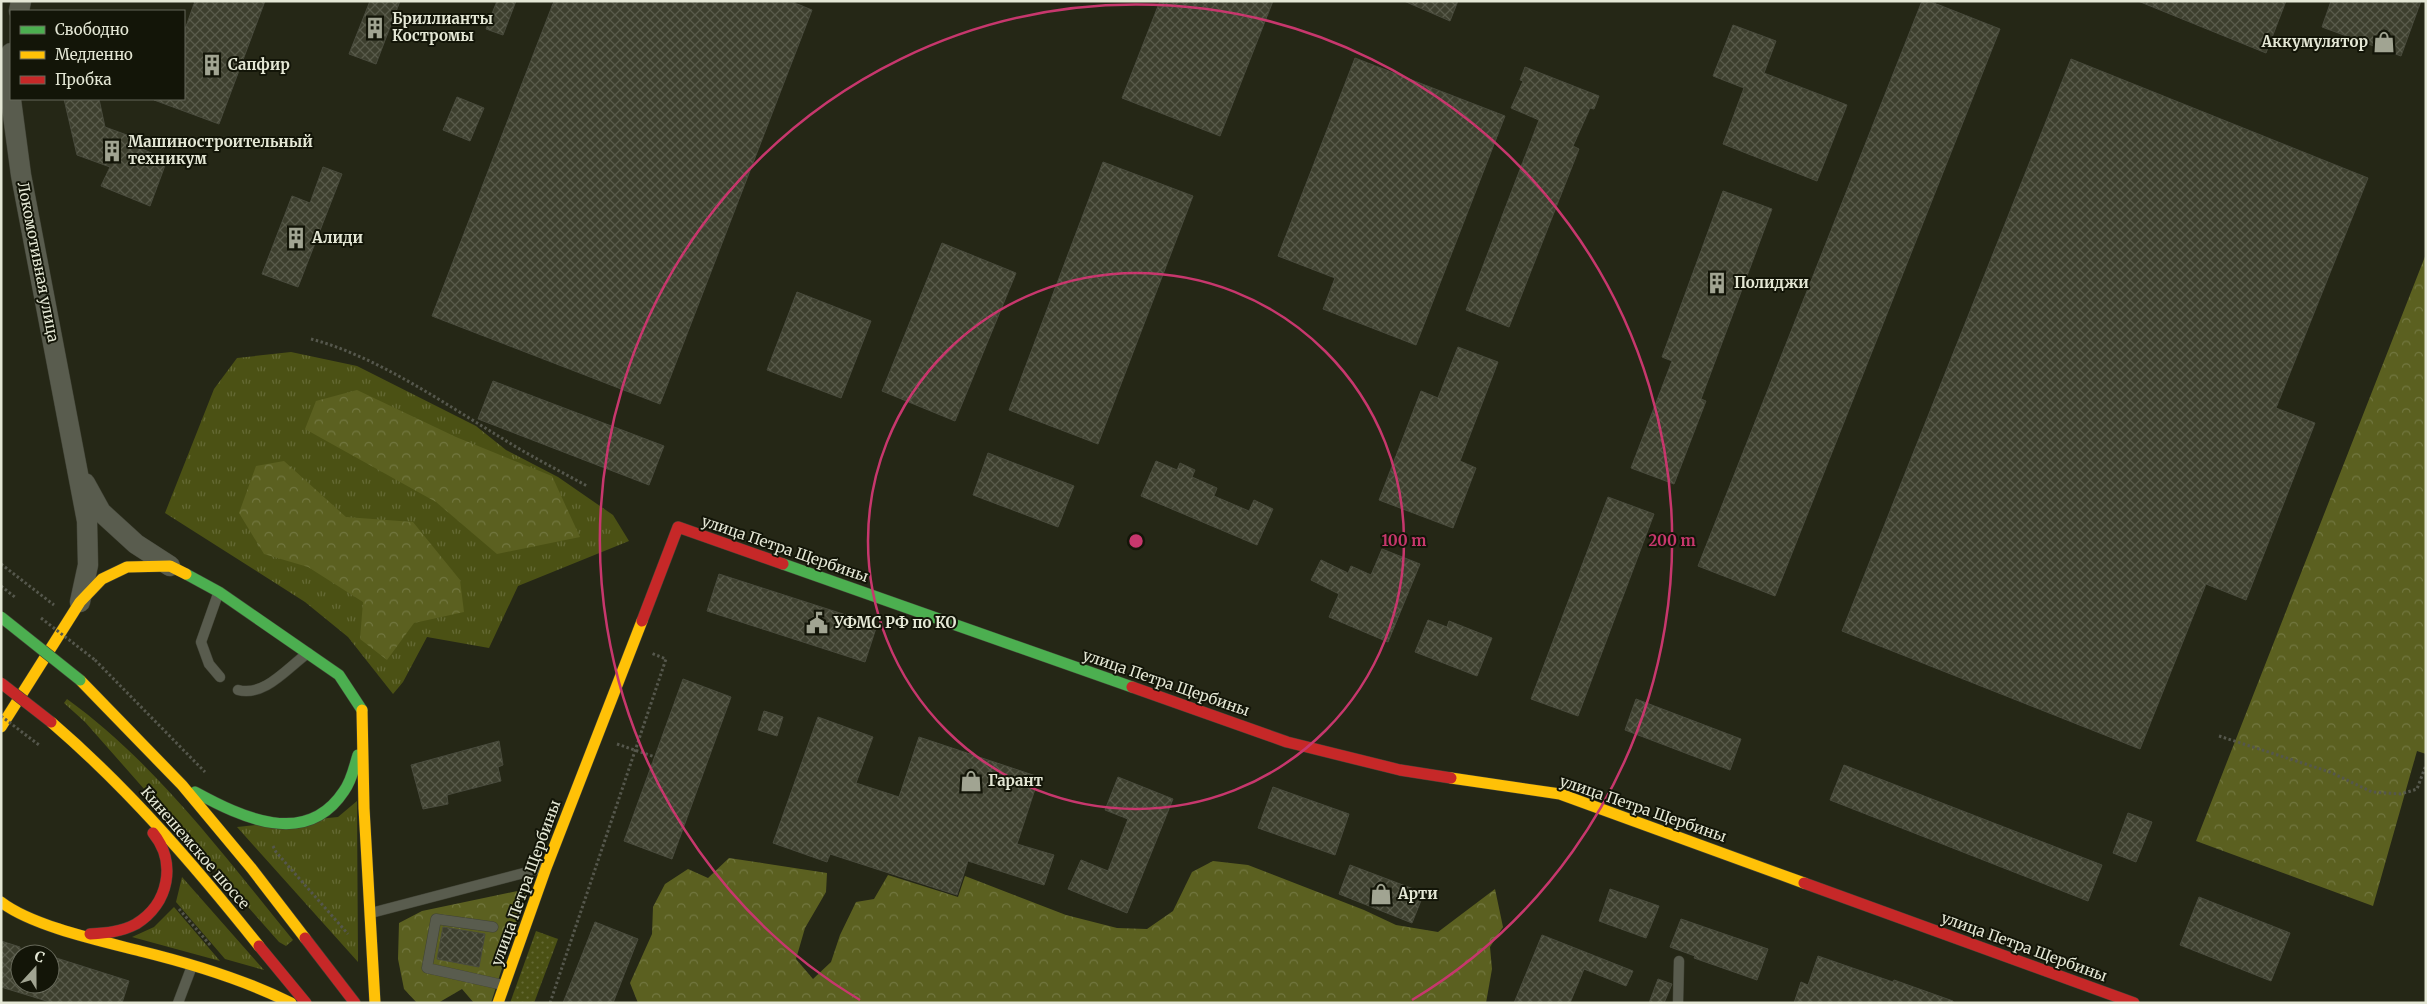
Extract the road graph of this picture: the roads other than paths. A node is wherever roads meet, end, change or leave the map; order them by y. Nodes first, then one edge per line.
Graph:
1 (11, 100) edge
2 (77, 470) junction
3 (170, 566) junction
4 (219, 592) junction
5 (80, 602) junction
6 (1, 617) edge
7 (309, 652) junction
8 (220, 677) dead end
9 (1, 683) edge
10 (238, 690) dead end
11 (1, 727) edge
12 (362, 741) junction
13 (182, 784) junction
14 (130, 796) junction
15 (546, 868) junction
16 (1, 902) edge
17 (7, 910) edge
18 (370, 913) junction
19 (493, 927) dead end
20 (83, 935) junction
21 (1679, 961) dead end
22 (192, 966) junction
23 (504, 985) junction
24 (178, 1003) edge
25 (291, 1003) edge
26 (306, 1003) edge
27 (355, 1003) edge
28 (375, 1003) edge
29 (498, 1003) edge
30 (1678, 1003) edge
31 (2134, 1003) edge

1 - 2 street, Локомотивная улица
2 - 3 street
2 - 5 street, Локомотивная улица
3 - 4 main road
3 - 5 main road
4 - 7 main road
4 - 8 lane
5 - 11 main road
6 - 13 main road, bridge
7 - 10 lane
7 - 12 main road
9 - 14 main road, Кинешемское шоссе, bridge
12 - 13 main road
12 - 18 main road
13 - 27 main road
14 - 20 main road
14 - 26 main road, Кинешемское шоссе
15 - 18 lane
15 - 23 main road, улица Петра Щербины
15 - 31 main road, улица Петра Щербины
16 - 17 main road
17 - 20 main road
18 - 28 main road
19 - 23 lane
20 - 22 main road
21 - 30 lane
22 - 24 lane
22 - 25 main road
23 - 29 main road, улица Петра Щербины

